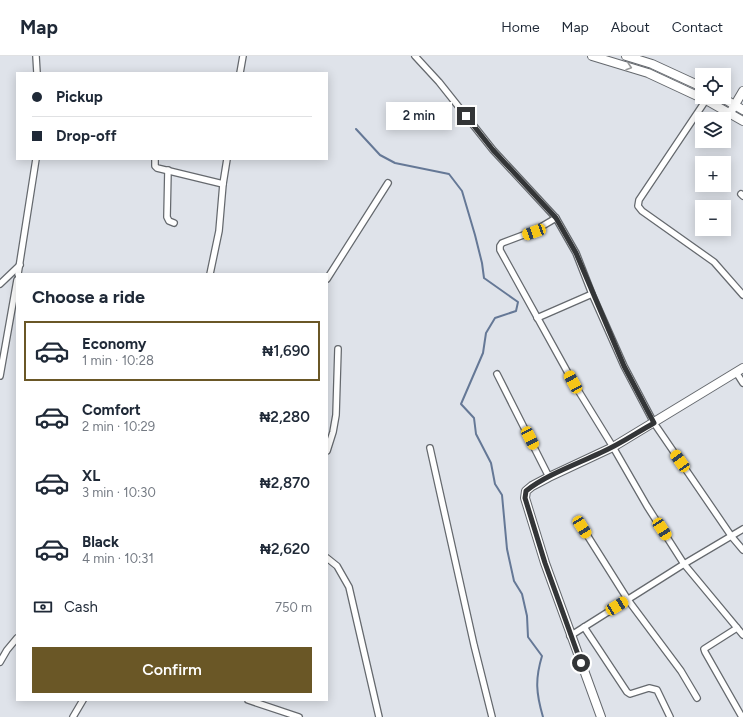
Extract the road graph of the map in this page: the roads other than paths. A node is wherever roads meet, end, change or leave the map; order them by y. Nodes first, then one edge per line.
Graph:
1 (36, 56) edge
2 (243, 56) edge
3 (415, 56) edge
4 (592, 56) edge
5 (626, 56) edge
6 (37, 72) edge
7 (240, 72) edge
8 (695, 84) edge
9 (743, 91) edge
10 (695, 95) edge
11 (731, 103) edge
12 (703, 104) edge
13 (713, 104) edge
14 (735, 105) junction
15 (743, 110) edge
16 (728, 112) edge
17 (731, 112) edge
18 (731, 114) edge
19 (743, 121) edge
20 (36, 160) edge
21 (155, 160) edge
22 (227, 160) edge
23 (168, 170) junction
24 (388, 183) dead end
25 (223, 184) junction
26 (556, 218) junction
27 (174, 223) dead end
28 (20, 265) junction
29 (18, 273) edge
30 (210, 273) edge
31 (328, 278) edge
32 (0, 284) edge
33 (16, 286) edge
34 (592, 294) junction
35 (743, 295) edge
36 (537, 318) junction
37 (338, 349) dead end
38 (740, 370) edge
39 (497, 374) dead end
40 (0, 376) edge
41 (743, 383) edge
42 (654, 423) junction
43 (613, 447) junction
44 (328, 448) edge
45 (430, 448) dead end
46 (549, 477) junction
47 (582, 527) dead end
48 (743, 529) edge
49 (732, 536) junction
50 (743, 550) edge
51 (328, 559) edge
52 (684, 564) junction
53 (628, 600) junction
54 (584, 627) junction
55 (741, 632) edge
56 (570, 636) junction
57 (16, 639) edge
58 (0, 662) edge
59 (697, 698) dead end
60 (82, 701) edge
61 (251, 701) edge
62 (73, 717) edge
63 (299, 717) edge
64 (379, 717) edge
65 (492, 717) edge
66 (601, 717) edge
67 (670, 717) edge
68 (742, 717) edge

1 - 6 street
2 - 7 street
3 - 26 street
4 -> 10 street
5 - 8 street
9 - 14 street
11 - 14 street
12 - 35 street
13 - 16 street
14 - 15 street
14 - 17 street
18 - 19 street
20 - 28 street
21 - 23 street
22 - 25 street
23 - 25 street
23 - 27 street
24 - 31 street
25 - 30 street
26 - 34 street
26 - 36 street
28 - 29 street
28 - 32 street
33 - 40 street
34 - 36 street
34 - 42 street
36 - 43 street
37 - 44 street
38 - 41 street
38 - 42 street
39 - 46 street
42 - 43 street
42 - 49 street
43 - 46 street
43 - 52 street
45 - 65 street
46 - 56 street
47 - 53 street
48 - 49 street
49 - 50 street
49 - 52 street
51 - 64 street
52 - 53 street
52 - 55 street
53 - 54 street
53 - 59 street
54 - 56 street
54 - 67 street
55 - 68 street
56 - 66 street
57 - 58 street
60 - 62 street
61 - 63 street

